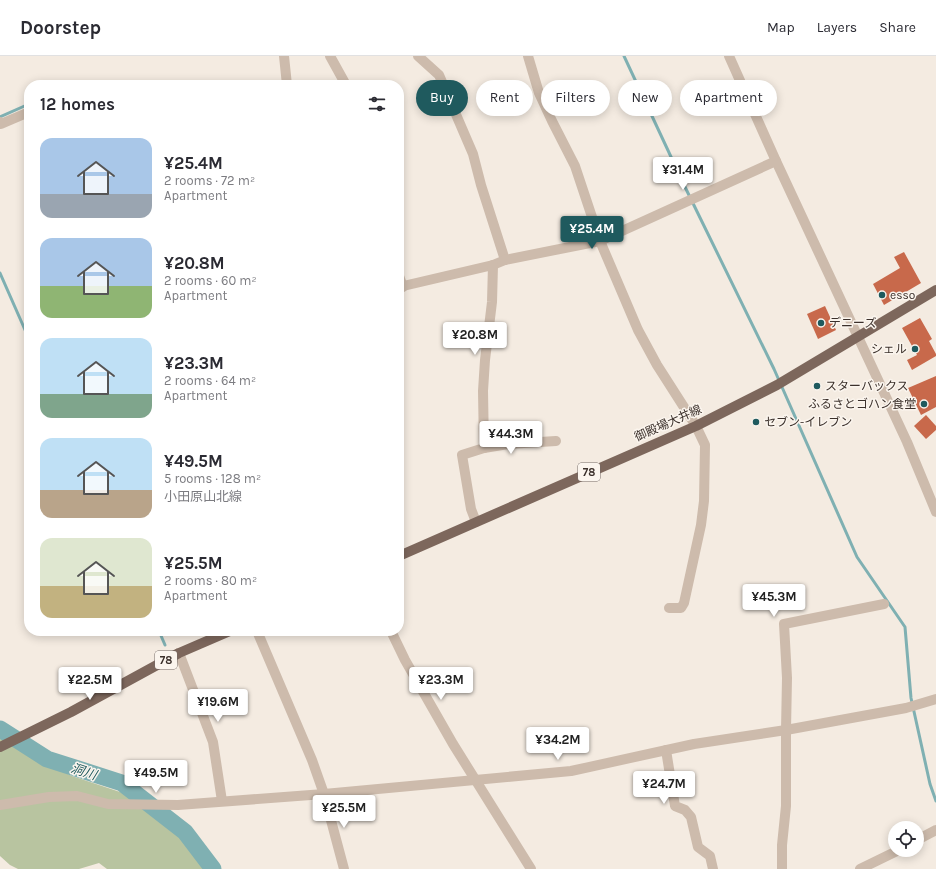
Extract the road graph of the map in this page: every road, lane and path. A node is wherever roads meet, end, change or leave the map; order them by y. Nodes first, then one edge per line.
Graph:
1 (284, 56) edge
2 (330, 56) edge
3 (418, 56) edge
4 (528, 56) edge
5 (729, 56) edge
6 (286, 80) edge
7 (343, 80) edge
8 (24, 114) edge
9 (0, 122) edge
10 (776, 161) junction
11 (600, 241) junction
12 (506, 260) junction
13 (493, 265) junction
14 (404, 286) edge
15 (936, 290) edge
16 (857, 337) junction
17 (696, 426) junction
18 (556, 441) dead end
19 (484, 448) junction
20 (936, 512) edge
21 (476, 522) junction
22 (404, 554) edge
23 (884, 604) dead end
24 (669, 608) dead end
25 (218, 636) edge
26 (259, 636) edge
27 (393, 636) edge
28 (179, 653) junction
29 (82, 687) dead end
30 (104, 693) junction
31 (936, 699) edge
32 (786, 730) junction
33 (0, 747) edge
34 (666, 750) junction
35 (475, 779) junction
36 (324, 794) junction
37 (222, 802) junction
38 (0, 805) edge
39 (936, 830) edge
40 (924, 836) edge
41 (888, 855) edge
42 (344, 869) edge
43 (531, 869) edge
44 (713, 869) edge
45 (782, 869) edge
46 (860, 869) edge

1 - 6 street
2 - 7 street
3 - 12 street
4 - 11 street
5 - 10 street
8 - 9 street
10 - 11 street
10 - 16 street
11 - 12 street
11 - 17 street
12 - 13 street
13 - 14 street
13 - 19 street
15 - 16 main road, 御殿場大井線 / 78
16 - 17 main road, 御殿場大井線 / 78
16 - 20 street
17 - 21 main road, 御殿場大井線 / 78
17 - 24 street
18 - 19 street
19 - 21 street
21 - 22 main road, 御殿場大井線 / 78
23 - 32 street
25 - 28 main road, 78
26 - 36 street
27 - 35 street
28 - 30 main road, 78
28 - 37 street
29 - 30 street
30 - 33 main road, 78
31 - 32 street
32 - 34 street
32 - 45 street
34 - 35 street
34 - 44 street
35 - 36 street
35 - 43 street
36 - 37 street
36 - 42 street
37 - 38 street
39 - 40 street
41 - 46 street

